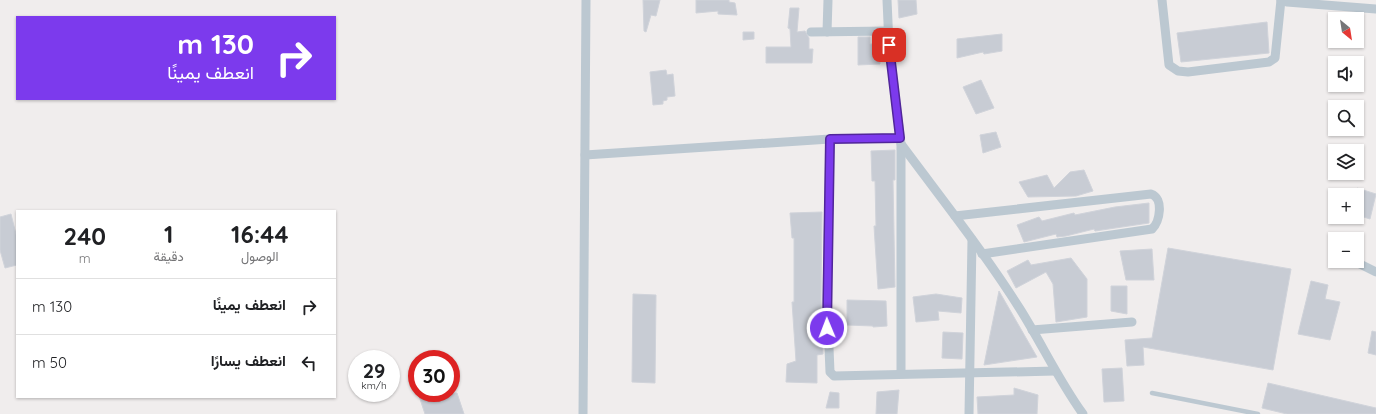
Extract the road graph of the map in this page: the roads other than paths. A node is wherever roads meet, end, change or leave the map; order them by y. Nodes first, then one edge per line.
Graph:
1 (586, 0) edge
2 (828, 0) edge
3 (887, 0) edge
4 (1162, 0) edge
5 (1281, 0) edge
6 (1376, 9) edge
7 (888, 31) junction
8 (811, 32) dead end
9 (827, 32) junction
10 (830, 139) junction
11 (900, 141) junction
12 (585, 155) junction
13 (955, 216) junction
14 (972, 240) junction
15 (982, 254) junction
16 (1364, 266) edge
17 (1376, 272) edge
18 (1132, 322) dead end
19 (1032, 330) junction
20 (1055, 371) junction
21 (970, 372) junction
22 (901, 373) junction
23 (1152, 393) dead end
24 (583, 414) edge
25 (969, 414) edge
26 (1083, 414) edge
27 (1258, 414) edge

1 - 12 street
2 - 9 street
3 - 7 street
4 - 5 street
5 - 6 street
7 - 9 street
7 - 11 street
8 - 9 street
10 - 11 street
10 - 12 street
10 - 22 street
11 - 13 street
11 - 22 street
12 - 24 street
13 - 14 street
13 - 15 street
14 - 15 street
14 - 21 street
15 - 19 street
16 - 17 street
18 - 19 street
19 - 20 street
20 - 21 street
20 - 26 street
21 - 22 street
21 - 25 street
23 - 27 lane

